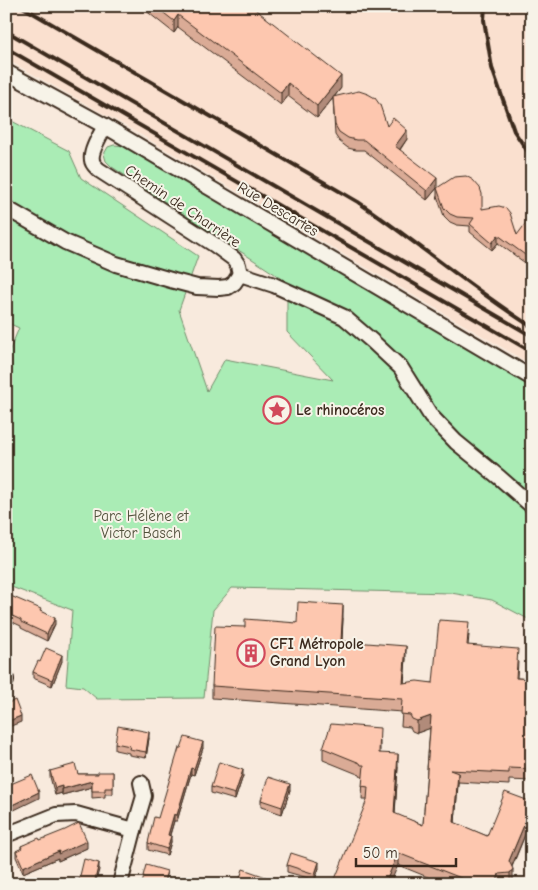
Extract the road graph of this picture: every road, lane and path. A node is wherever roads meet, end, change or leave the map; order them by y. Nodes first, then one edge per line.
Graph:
1 (6, 72) edge
2 (105, 126) junction
3 (6, 208) edge
4 (240, 274) junction
5 (532, 378) edge
6 (532, 506) edge
7 (141, 783) dead end
8 (134, 830) junction
9 (6, 835) edge
10 (120, 884) edge

1 - 2 street, Rue Descartes
2 - 4 street, Chemin de Charrière
2 - 5 street, Rue Descartes
3 - 4 street
4 - 6 street
7 - 8 street
8 - 9 street
8 - 10 street

